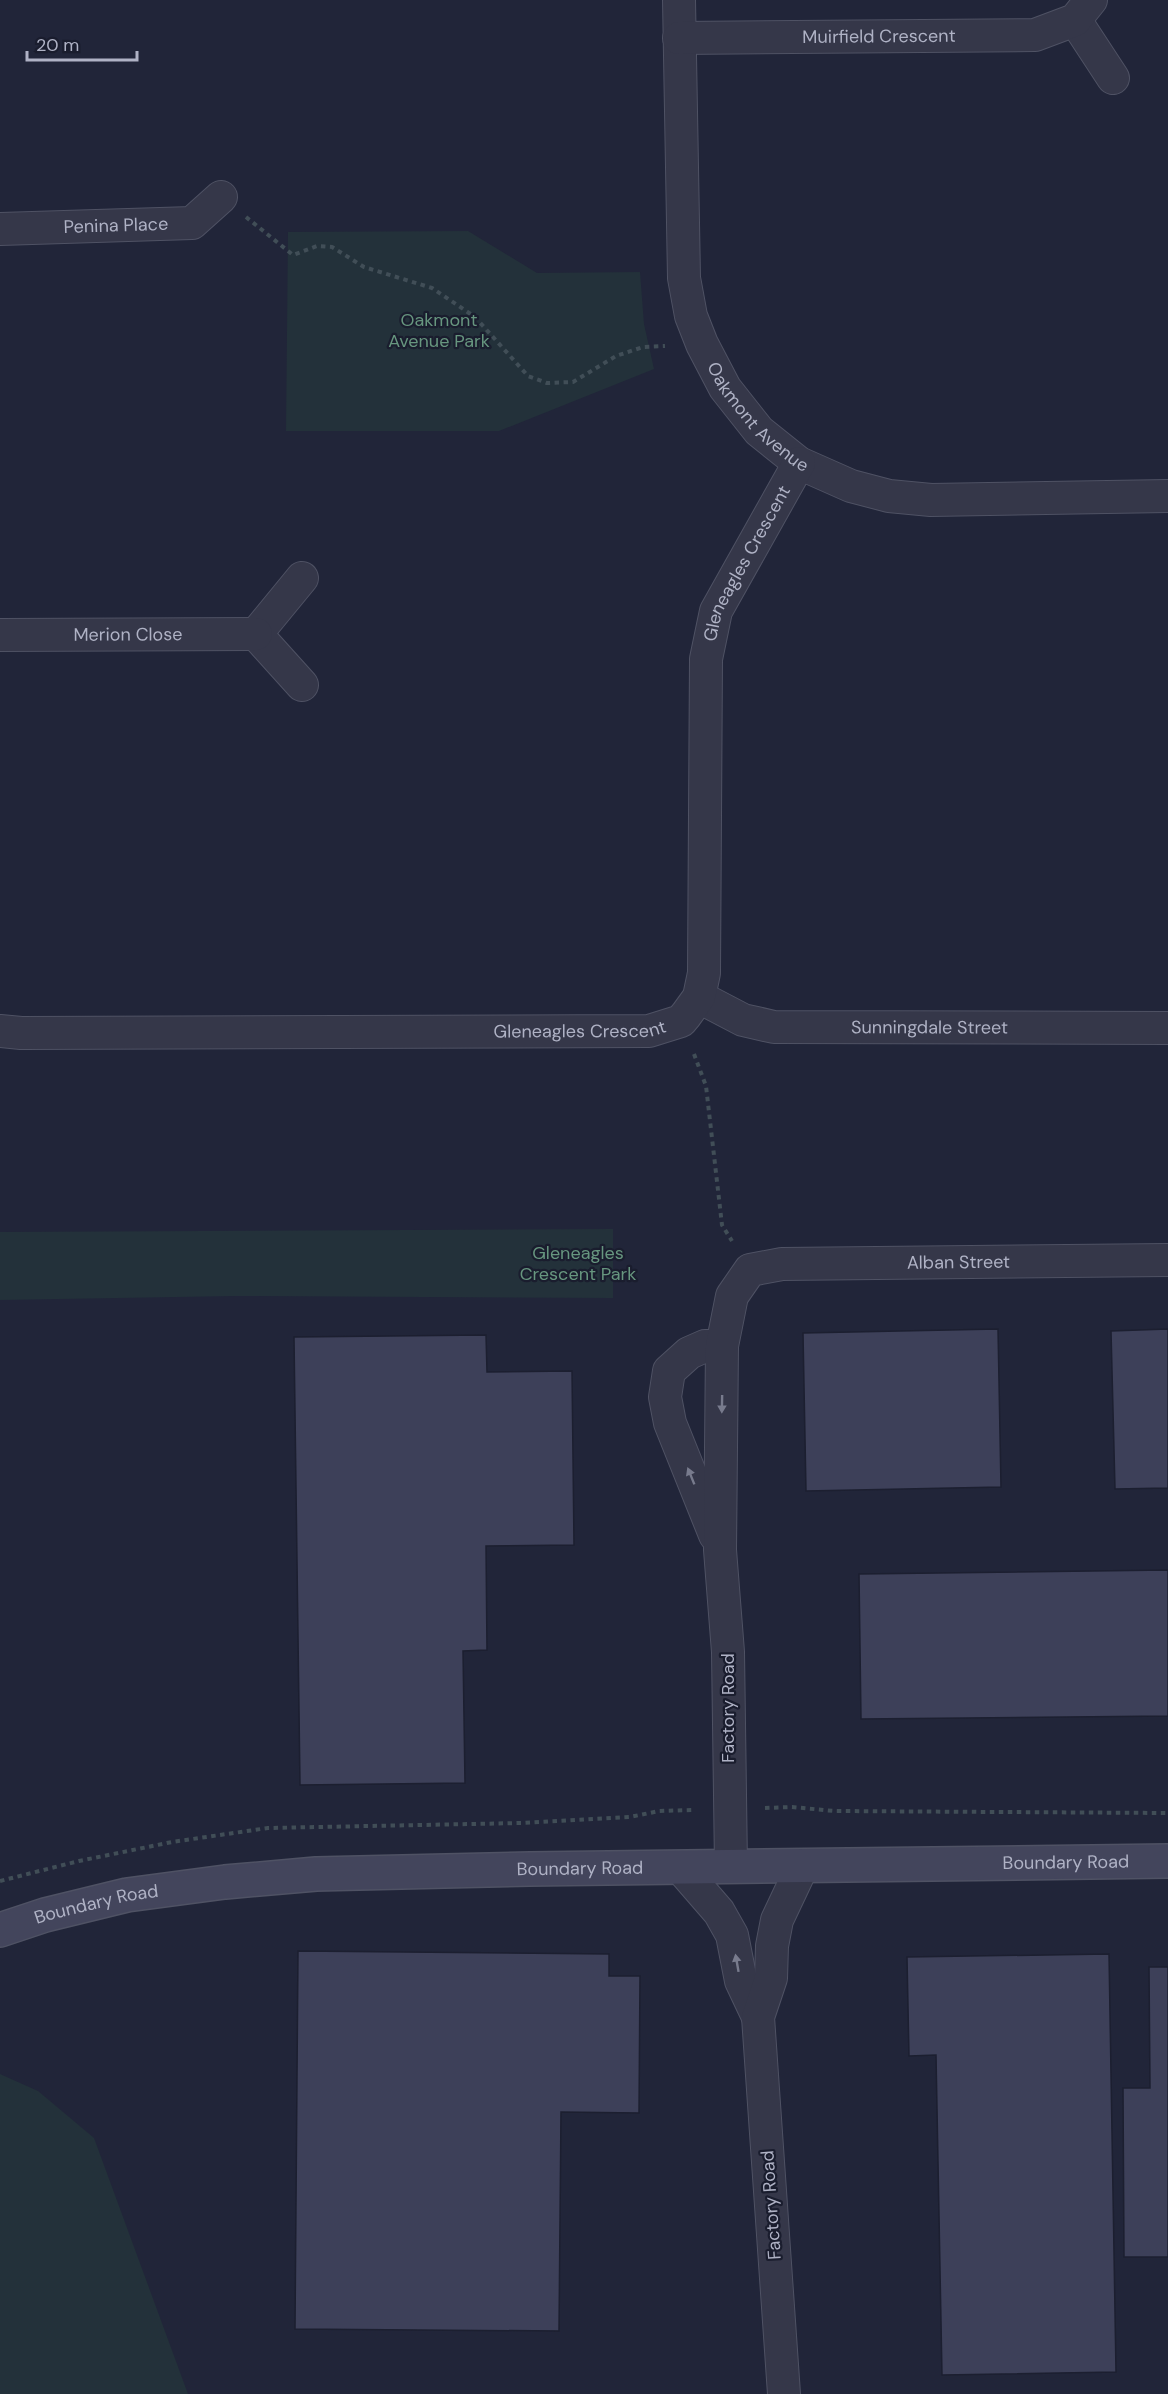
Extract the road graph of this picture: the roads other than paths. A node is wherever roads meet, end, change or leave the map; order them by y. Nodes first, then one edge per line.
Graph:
1 (679, 0) edge
2 (1083, 10) edge
3 (679, 38) junction
4 (1113, 78) dead end
5 (221, 197) road end
6 (0, 230) edge
7 (799, 463) junction
8 (1168, 496) edge
9 (302, 578) dead end
10 (0, 634) edge
11 (256, 634) junction
12 (302, 685) dead end
13 (690, 1009) junction
14 (1168, 1028) edge
15 (0, 1031) edge
16 (1168, 1260) edge
17 (750, 1270) joint
18 (723, 1346) junction
19 (720, 1550) junction
20 (1168, 1861) edge
21 (803, 1865) junction
22 (731, 1866) junction
23 (680, 1867) junction
24 (0, 1930) edge
25 (758, 2017) junction
26 (784, 2394) edge

1 - 3 street, Oakmont Avenue
2 - 3 street, Muirfield Crescent
2 - 4 street, Muirfield Crescent
3 - 7 street, Oakmont Avenue
5 - 6 street, Penina Place
7 - 8 street, Oakmont Avenue
7 - 13 street, Gleneagles Crescent
9 - 11 street
10 - 11 street, Merion Close
11 - 12 street
13 - 14 street, Sunningdale Street
13 - 15 street, Gleneagles Crescent
16 - 17 street, Alban Street
17 - 18 street, Factory Road
18 -> 19 street, Factory Road
19 -> 18 street, Factory Road
19 - 22 street, Factory Road
20 - 21 main road, Boundary Road
21 - 22 main road, Boundary Road
21 - 25 street, Factory Road
22 - 23 main road, Boundary Road
23 - 24 main road, Boundary Road
25 -> 23 street, Factory Road
25 - 26 street, Factory Road

